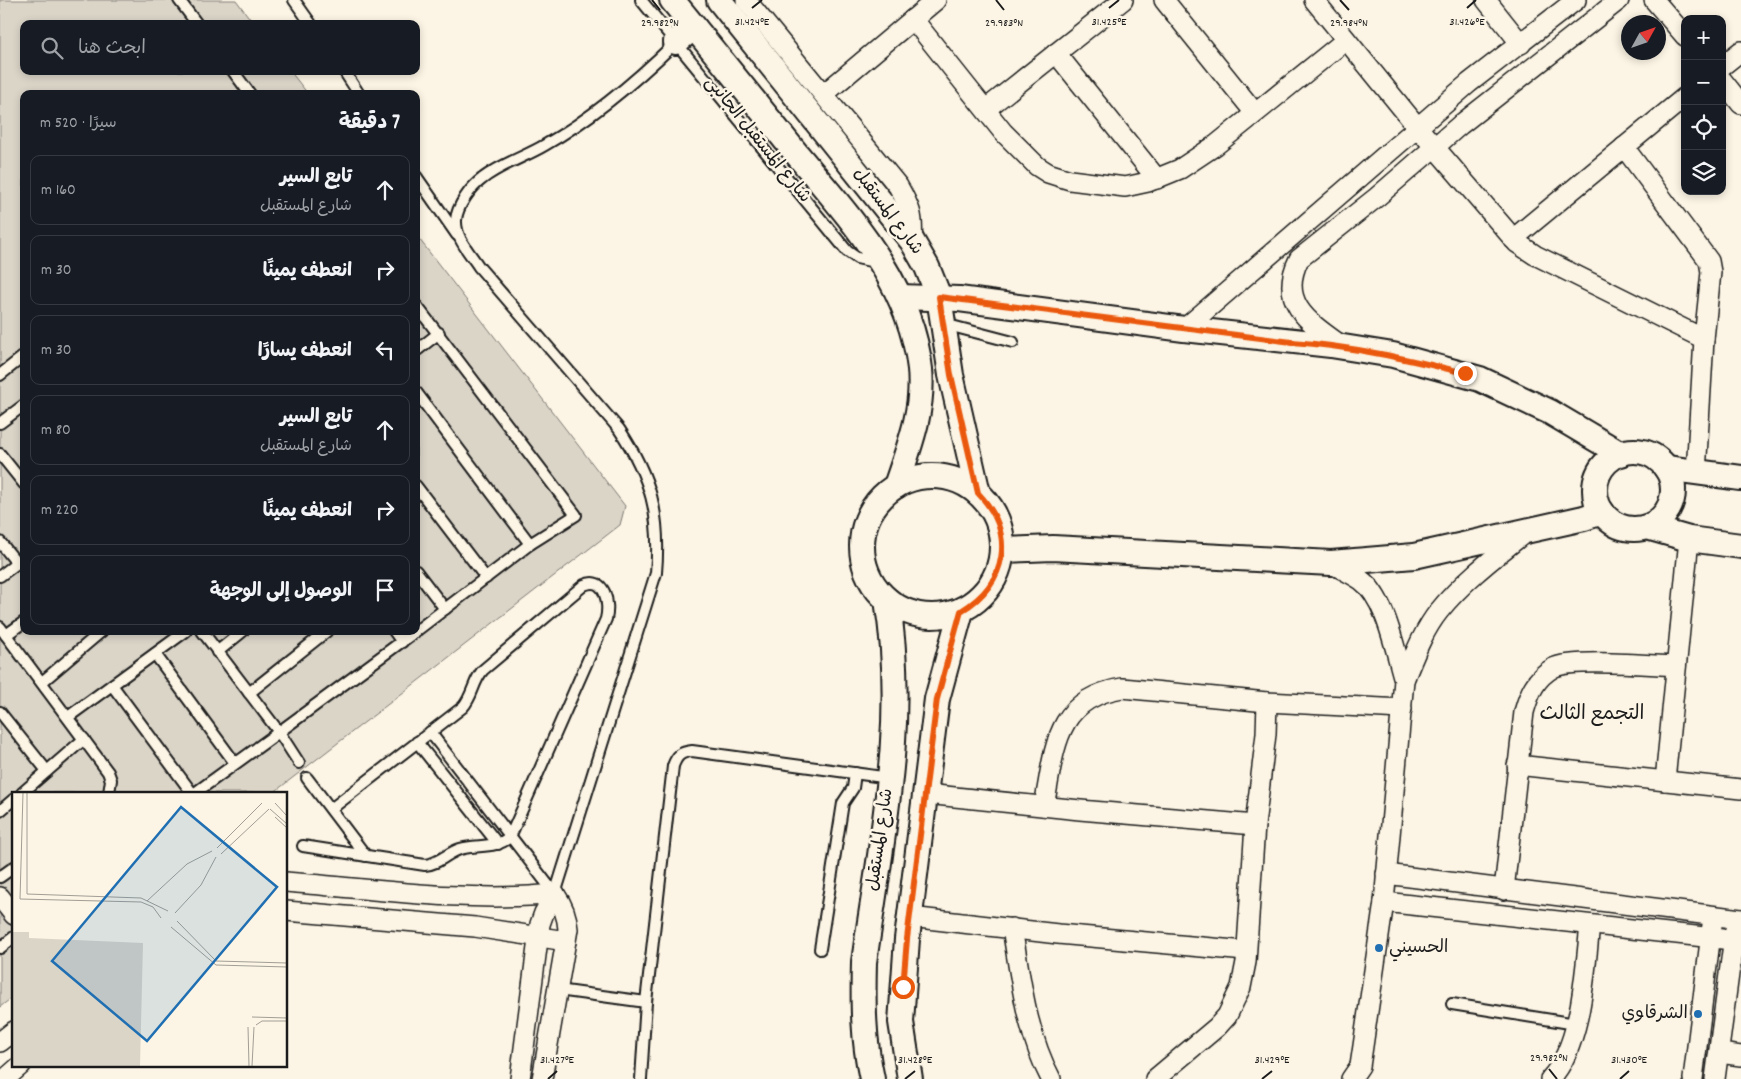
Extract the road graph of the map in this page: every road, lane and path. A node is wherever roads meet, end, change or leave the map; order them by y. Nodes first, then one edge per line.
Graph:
1 (179, 0) edge
2 (294, 0) edge
3 (641, 0) edge
4 (672, 0) edge
5 (719, 0) edge
6 (747, 0) edge
7 (936, 0) edge
8 (1123, 0) edge
9 (1164, 0) edge
10 (1314, 0) edge
11 (1486, 0) edge
12 (1576, 0) edge
13 (1619, 0) edge
14 (1654, 0) edge
15 (913, 19) junction
16 (194, 20) edge
17 (308, 20) edge
18 (694, 27) junction
19 (1681, 31) edge
20 (1346, 40) junction
21 (676, 42) junction
22 (1521, 44) junction
23 (1741, 51) edge
24 (1056, 53) junction
25 (1726, 63) edge
26 (236, 75) edge
27 (347, 75) edge
28 (1726, 85) edge
29 (247, 90) edge
30 (356, 90) edge
31 (824, 94) junction
32 (1681, 100) edge
33 (1741, 104) edge
34 (986, 109) junction
35 (1255, 113) junction
36 (1419, 129) junction
37 (1434, 146) junction
38 (1624, 147) junction
39 (1157, 179) junction
40 (420, 182) edge
41 (1513, 239) junction
42 (460, 240) junction
43 (912, 241) junction
44 (883, 263) junction
45 (900, 297) junction
46 (939, 297) junction
47 (420, 310) edge
48 (944, 324) junction
49 (1184, 329) junction
50 (438, 334) junction
51 (1704, 339) junction
52 (1013, 342) dead end
53 (420, 347) edge
54 (1343, 347) junction
55 (20, 359) edge
56 (0, 375) edge
57 (420, 397) edge
58 (20, 408) edge
59 (0, 423) edge
60 (0, 454) edge
61 (1621, 454) junction
62 (1666, 468) junction
63 (1696, 473) junction
64 (1741, 478) edge
65 (20, 479) edge
66 (896, 486) junction
67 (420, 491) edge
68 (978, 493) junction
69 (1602, 512) junction
70 (1647, 527) junction
71 (1528, 531) junction
72 (1689, 539) junction
73 (0, 542) edge
74 (530, 544) junction
75 (1741, 546) edge
76 (1003, 550) junction
77 (20, 560) edge
78 (1331, 563) junction
79 (420, 575) edge
80 (0, 576) edge
81 (486, 578) junction
82 (887, 600) junction
83 (445, 609) junction
84 (961, 611) junction
85 (20, 624) edge
86 (420, 628) edge
87 (3, 631) edge
88 (97, 635) edge
89 (181, 635) edge
90 (205, 635) edge
91 (238, 635) edge
92 (322, 635) edge
93 (397, 635) edge
94 (411, 635) edge
95 (402, 642) junction
96 (217, 652) junction
97 (155, 654) junction
98 (1676, 666) junction
99 (1404, 680) junction
100 (42, 682) junction
101 (112, 685) junction
102 (249, 693) junction
103 (1267, 702) junction
104 (1402, 709) junction
105 (0, 712) edge
106 (68, 717) junction
107 (279, 732) junction
108 (430, 732) junction
109 (84, 739) junction
110 (417, 742) junction
111 (235, 763) junction
112 (299, 763) dead end
113 (1517, 765) junction
114 (47, 771) junction
115 (855, 773) junction
116 (307, 778) dead end
117 (890, 778) junction
118 (1665, 781) junction
119 (1741, 789) edge
120 (23, 792) edge
121 (109, 792) edge
122 (192, 792) edge
123 (194, 792) edge
124 (926, 794) junction
125 (1044, 806) junction
126 (331, 809) junction
127 (1255, 826) junction
128 (510, 837) junction
129 (498, 844) junction
130 (303, 846) dead end
131 (366, 856) junction
132 (12, 868) edge
133 (1386, 874) junction
134 (0, 877) edge
135 (288, 882) edge
136 (1504, 890) junction
137 (554, 894) junction
138 (0, 897) edge
139 (1384, 902) junction
140 (288, 911) edge
141 (12, 912) edge
142 (910, 917) junction
143 (1714, 917) junction
144 (1738, 919) edge
145 (1590, 925) junction
146 (1012, 928) junction
147 (539, 936) junction
148 (1710, 937) junction
149 (12, 939) edge
150 (566, 941) junction
151 (1738, 941) edge
152 (0, 948) edge
153 (820, 949) dead end
154 (1246, 951) junction
155 (558, 990) junction
156 (646, 1002) junction
157 (1452, 1004) dead end
158 (1576, 1024) junction
159 (12, 1033) edge
160 (0, 1042) edge
161 (1720, 1053) junction
162 (1741, 1056) edge
163 (21, 1066) edge
164 (1360, 1075) edge
165 (4, 1079) edge
166 (520, 1079) edge
167 (542, 1079) edge
168 (641, 1079) edge
169 (872, 1079) edge
170 (910, 1079) edge
171 (1051, 1079) edge
172 (1155, 1079) edge
173 (1550, 1079) edge
174 (1693, 1079) edge
175 (1715, 1079) edge

1 - 16 lane
2 - 17 lane
3 - 21 lane, شارع المستقبل الجانبى
4 - 18 street, شارع المستقبل
5 - 43 street, شارع المستقبل
6 - 31 street
7 - 15 street
8 - 24 street
9 - 35 street
10 - 20 street
11 - 22 street
12 - 22 street
13 - 37 street
14 - 19 street
15 - 31 street
15 - 34 street
18 - 21 street
18 - 44 street, شارع المستقبل
20 - 35 street
20 - 36 street
21 - 42 lane
21 - 44 lane, شارع المستقبل الجانبى
22 - 36 street
23 - 25 street
24 - 34 street
24 - 39 street
26 - 29 lane
27 - 30 lane
28 - 33 street
31 - 43 street
32 - 38 street
34 - 39 street
35 - 39 street
36 - 37 street
36 - 49 street
37 - 41 street
37 - 54 street
38 - 41 street
38 - 51 street
40 - 42 lane
41 - 51 street
42 - 137 lane
43 - 46 street, شارع المستقبل
44 - 45 street, شارع المستقبل
45 - 46 street
45 - 66 street, شارع المستقبل
46 - 48 street, شارع المستقبل
46 - 49 street
47 - 50 lane
48 - 52 lane
48 - 68 street, شارع المستقبل
49 - 54 street
50 - 53 lane
50 - 74 lane
51 - 63 street
54 - 61 street
55 - 56 lane
57 - 74 lane
58 - 59 lane
60 - 65 lane
61 - 62 street
61 - 69 street
62 - 63 street
62 - 70 street
63 - 64 street
66 - 68 street
66 - 82 street
67 - 81 lane
68 - 76 street
69 - 70 street
69 - 71 street
70 - 72 street
71 - 78 street
71 - 99 street
72 - 75 street
72 - 98 street
73 - 77 lane
74 - 81 lane
76 - 78 street
76 - 84 street
77 - 80 lane
78 - 99 street
79 - 83 lane
81 - 83 lane
82 - 84 street
82 - 117 street, شارع المستقبل
83 - 86 lane
84 - 124 street
85 - 87 lane
87 - 100 lane
88 - 100 lane
89 - 97 lane
90 - 96 lane
91 - 96 lane
92 - 102 lane
93 - 95 lane
94 - 95 lane
95 - 107 lane
96 - 102 lane
97 - 101 lane
97 - 111 lane
98 - 113 street
98 - 118 street
99 - 104 street
100 - 106 lane
101 - 106 lane
101 - 122 lane
102 - 107 lane
103 - 104 street
103 - 125 street
103 - 127 street
104 - 133 street
105 - 114 lane
106 - 109 lane
107 - 111 lane
107 - 112 lane
108 - 110 lane
108 - 128 lane
108 - 128 lane
109 - 114 lane
109 - 121 lane
110 - 126 lane
110 - 129 lane
111 - 123 lane
113 - 118 street
113 - 136 street
114 - 120 lane
115 - 117 lane
115 - 153 lane
115 - 156 lane
116 - 126 lane
117 - 169 street, شارع المستقبل
118 - 119 street
124 - 125 street
124 - 142 street
125 - 127 street
126 - 131 lane
127 - 154 street
128 - 129 lane
128 - 137 lane
129 - 131 lane
130 - 131 lane
132 - 134 lane
133 - 136 street
133 - 139 street
135 - 137 street
136 - 143 street
137 - 147 street
137 - 150 street
138 - 141 street
139 - 145 street
139 - 164 street
140 - 147 street
142 - 146 street
142 - 170 street
143 - 144 street
143 - 148 street
144 - 151 street
145 - 148 street
145 - 158 street
146 - 154 street
146 - 171 street
147 - 150 street
147 - 166 street
148 - 151 street
148 - 174 street
149 - 152 lane
150 - 155 street
151 - 161 street
154 - 172 street
155 - 156 lane
155 - 167 street
156 - 168 lane
157 - 158 lane
158 - 173 street
159 - 160 street
161 - 162 street
161 - 175 street
163 - 165 street

